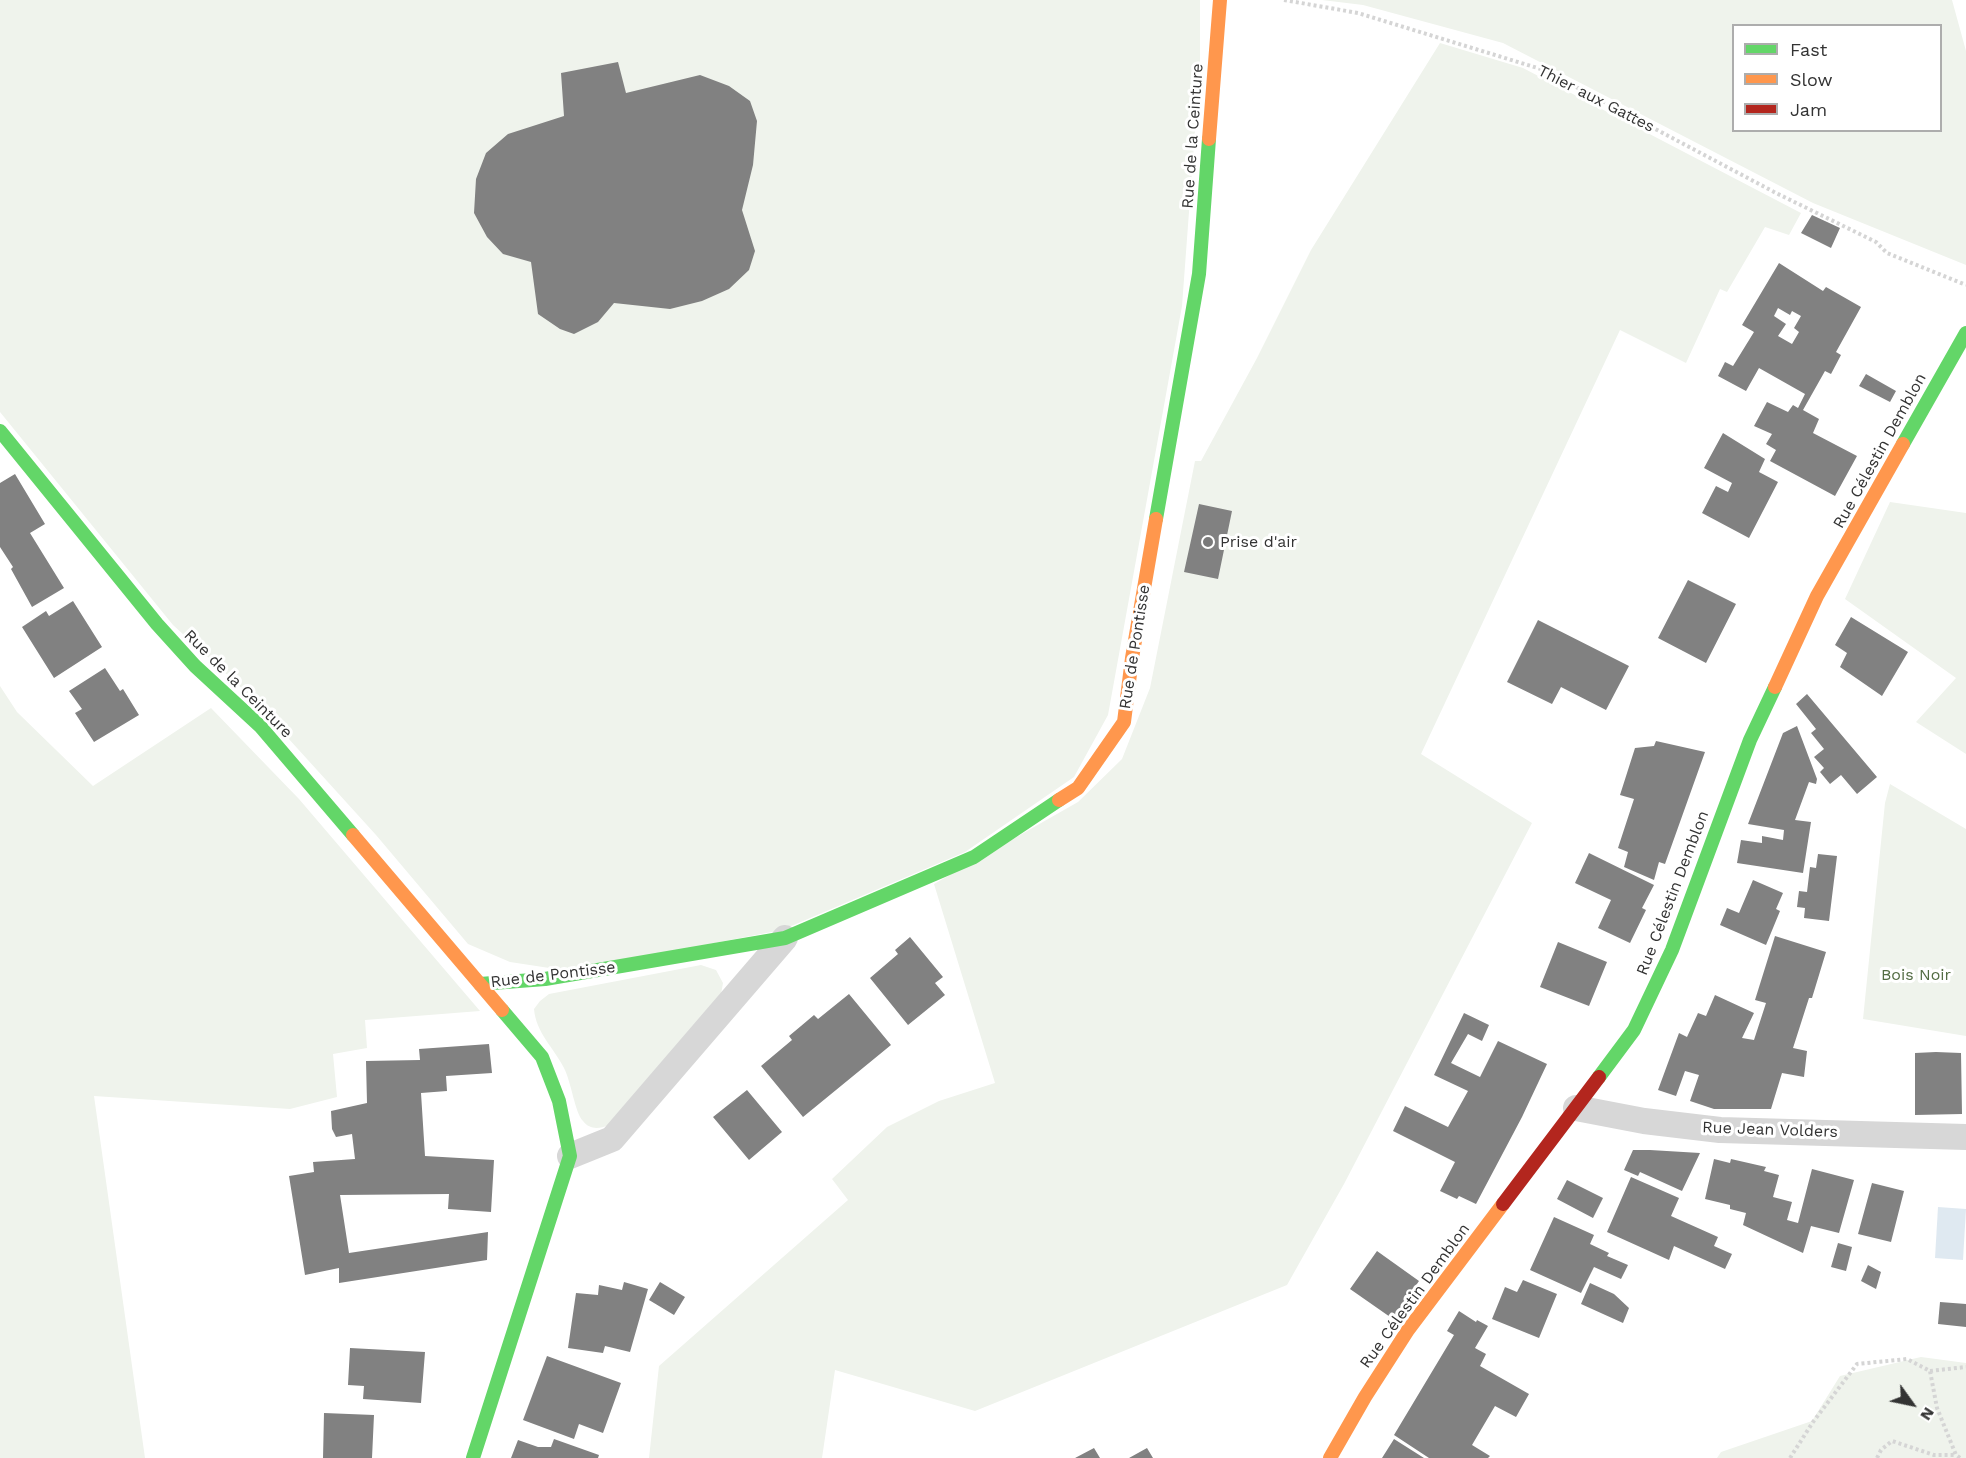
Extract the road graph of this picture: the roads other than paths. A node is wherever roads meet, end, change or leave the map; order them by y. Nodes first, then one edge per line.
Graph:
1 (1220, 0) edge
2 (1199, 274) joint
3 (1966, 333) edge
4 (0, 431) edge
5 (785, 938) junction
6 (480, 984) junction
7 (1576, 1108) junction
8 (1966, 1137) edge
9 (570, 1156) junction
10 (473, 1458) edge
11 (1330, 1458) edge

1 - 2 street, Rue de la Ceinture
2 - 5 street, Rue de Pontisse
3 - 7 street, Rue Célestin Demblon
4 - 6 street, Rue de la Ceinture
5 - 6 street, Rue de Pontisse
5 - 9 street, Rue de Pontisse
6 - 9 street, Rue de Pontisse
7 - 8 street, Rue Jean Volders
7 - 11 street, Rue Célestin Demblon
9 - 10 street, Rue de Pontisse

